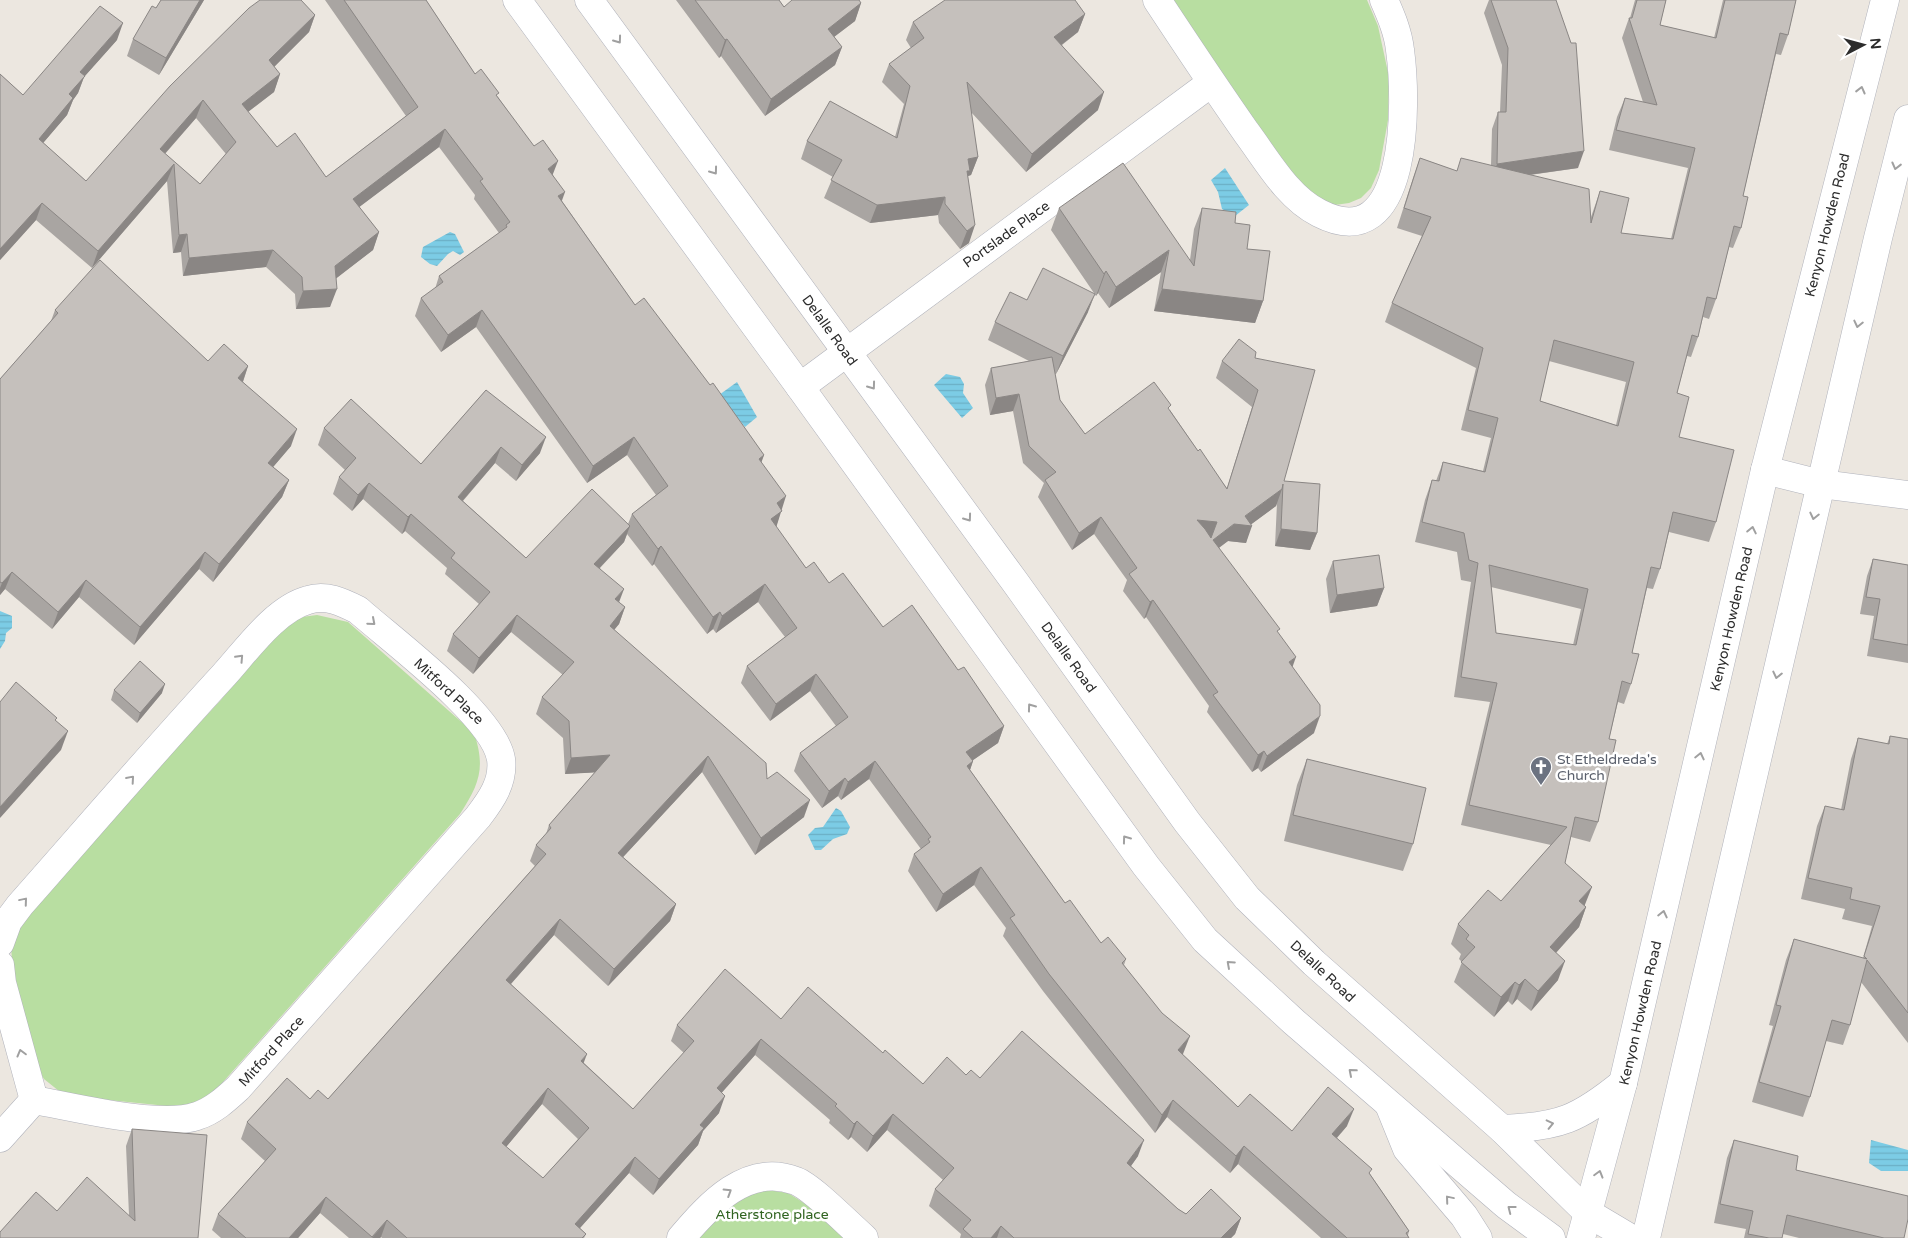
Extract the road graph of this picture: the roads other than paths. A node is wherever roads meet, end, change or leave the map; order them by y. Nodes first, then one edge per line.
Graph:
1 (516, 0) edge
2 (589, 0) edge
3 (1157, 0) edge
4 (1384, 0) edge
5 (1885, 0) edge
6 (1211, 83) junction
7 (1908, 118) edge
8 (847, 352) junction
9 (800, 387) junction
10 (1765, 470) junction
11 (1821, 484) junction
12 (1908, 495) edge
13 (0, 943) edge
14 (0, 965) edge
15 (1623, 1083) junction
16 (34, 1100) junction
17 (1388, 1104) junction
18 (1502, 1130) junction
19 (0, 1138) edge
20 (1584, 1225) edge
21 (681, 1238) edge
22 (864, 1238) edge
23 (1478, 1238) edge
24 (1551, 1238) edge
25 (1630, 1238) edge
26 (1646, 1238) edge

1 - 9 street
2 -> 8 street, Delalle Road
3 - 6 street
4 - 6 street
10 -> 5 street, Kenyon Howden Road
6 - 8 street, Portslade Place
7 -> 11 street
8 - 9 street, Portslade Place
8 -> 18 street, Delalle Road
17 -> 9 street
10 - 11 street
15 -> 10 street, Kenyon Howden Road
11 - 12 street
11 -> 26 street
13 -> 16 street, Mitford Place
16 -> 14 street
18 -> 15 street
20 -> 15 street, Kenyon Howden Road
16 - 19 street
23 -> 17 street
24 -> 17 street
18 - 20 street, Delalle Road
20 - 25 street, Delalle Road
21 -> 22 street

